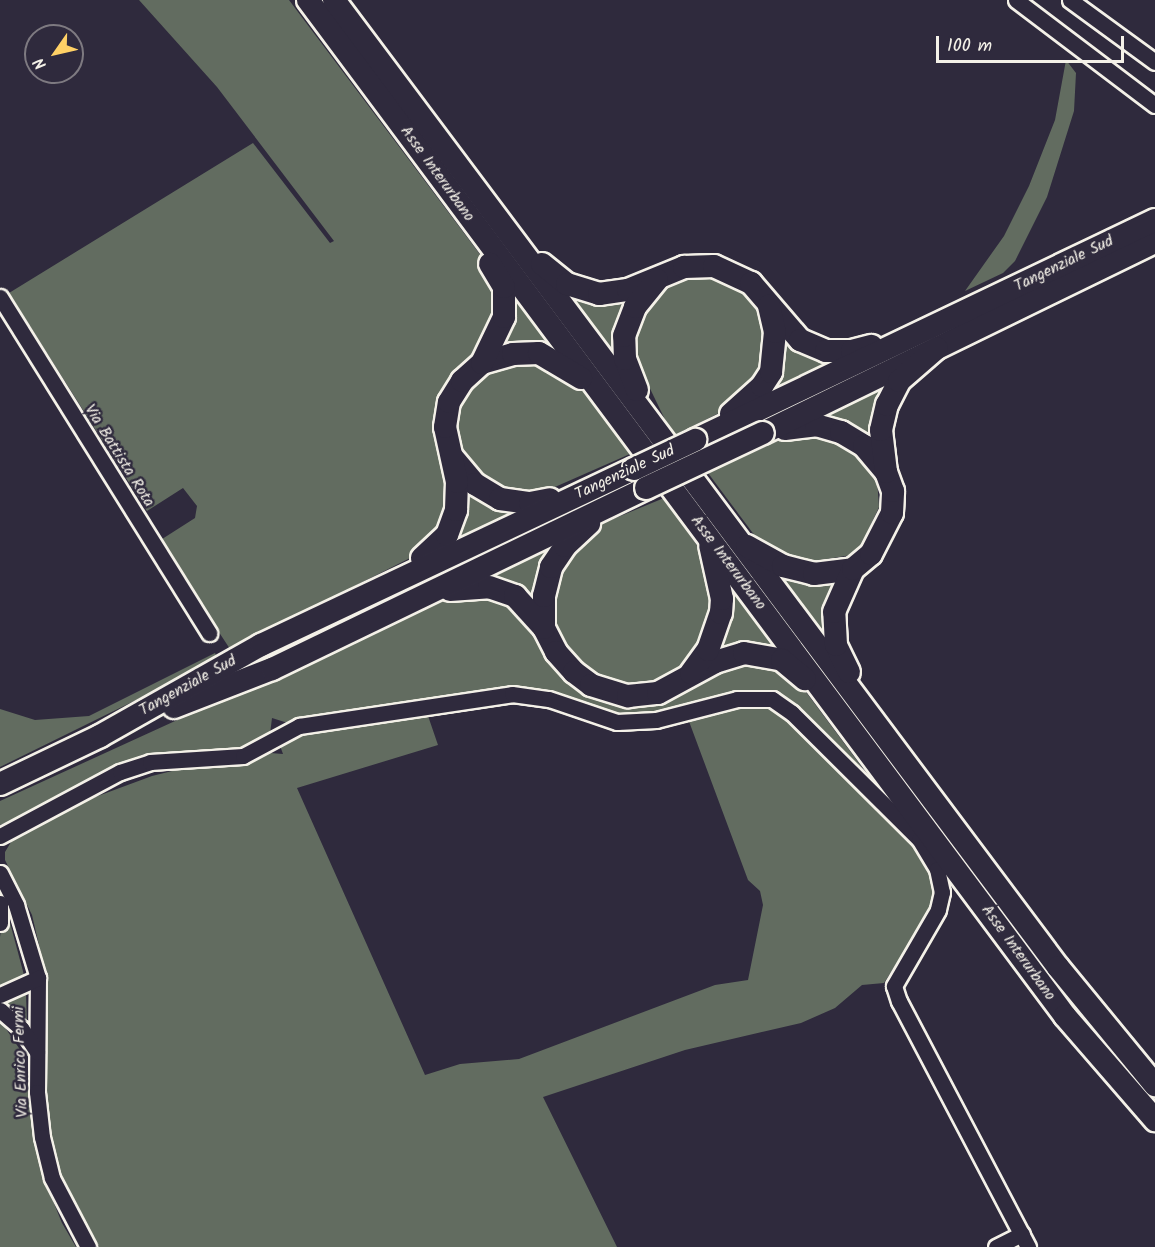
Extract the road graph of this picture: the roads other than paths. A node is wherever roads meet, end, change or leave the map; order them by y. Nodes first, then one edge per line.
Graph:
1 (308, 0) edge
2 (334, 0) edge
3 (1070, 0) edge
4 (1022, 3) edge
5 (1155, 62) edge
6 (1155, 105) edge
7 (1155, 220) edge
8 (1155, 242) edge
9 (518, 246) junction
10 (492, 248) junction
11 (662, 274) junction
12 (0, 297) edge
13 (769, 306) junction
14 (915, 333) junction
15 (937, 348) junction
16 (482, 363) junction
17 (594, 384) junction
18 (763, 433) junction
19 (662, 437) junction
20 (695, 440) junction
21 (450, 453) junction
22 (634, 469) junction
23 (886, 472) junction
24 (646, 488) junction
25 (709, 537) junction
26 (738, 540) junction
27 (853, 569) junction
28 (400, 576) junction
29 (384, 615) junction
30 (544, 628) junction
31 (209, 633) dead end
32 (688, 678) junction
33 (100, 736) junction
34 (875, 741) junction
35 (0, 784) edge
36 (0, 836) edge
37 (0, 873) edge
38 (0, 903) edge
39 (0, 923) edge
40 (38, 978) junction
41 (0, 995) edge
42 (0, 1010) edge
43 (37, 1053) junction
44 (1155, 1085) edge
45 (1155, 1120) edge
46 (1025, 1240) edge
47 (88, 1247) edge
48 (996, 1247) edge

1 - 10 highway, Asse Interurbano
2 - 9 highway, Asse Interurbano
3 - 5 street
4 - 6 street
7 - 14 highway, Tangenziale Sud
8 - 15 highway, Tangenziale Sud
9 - 11 highway
9 - 19 highway, Asse Interurbano
10 - 16 highway
10 - 17 highway, Asse Interurbano
11 - 13 highway
11 - 19 highway
12 - 31 street, Via Battista Rota
13 - 14 highway
13 - 20 highway
14 - 20 highway, Tangenziale Sud
15 - 18 highway, Tangenziale Sud
15 - 23 highway
16 - 17 highway
16 - 21 highway
17 - 25 highway, Asse Interurbano
18 - 23 highway
18 - 24 highway, Tangenziale Sud, bridge
19 - 26 highway, Asse Interurbano
20 - 22 highway, Tangenziale Sud, bridge
21 - 22 highway
21 - 28 highway
22 - 28 highway, Tangenziale Sud
23 - 27 highway
24 - 29 highway, Tangenziale Sud
24 - 30 highway
25 - 32 highway
25 - 34 highway, Asse Interurbano
26 - 27 highway
26 - 34 highway, Asse Interurbano
27 - 34 highway
28 - 33 highway, Tangenziale Sud
29 - 30 highway
29 - 33 highway, Tangenziale Sud
30 - 32 highway
32 - 34 highway
33 - 35 highway
34 - 44 highway, Asse Interurbano
34 - 45 highway, Asse Interurbano
36 - 46 street
37 - 40 street, Via Enrico Fermi
38 - 39 street
40 - 41 street
40 - 43 street, Via Enrico Fermi
42 - 43 street
43 - 47 street, Via Enrico Fermi
46 - 48 street

